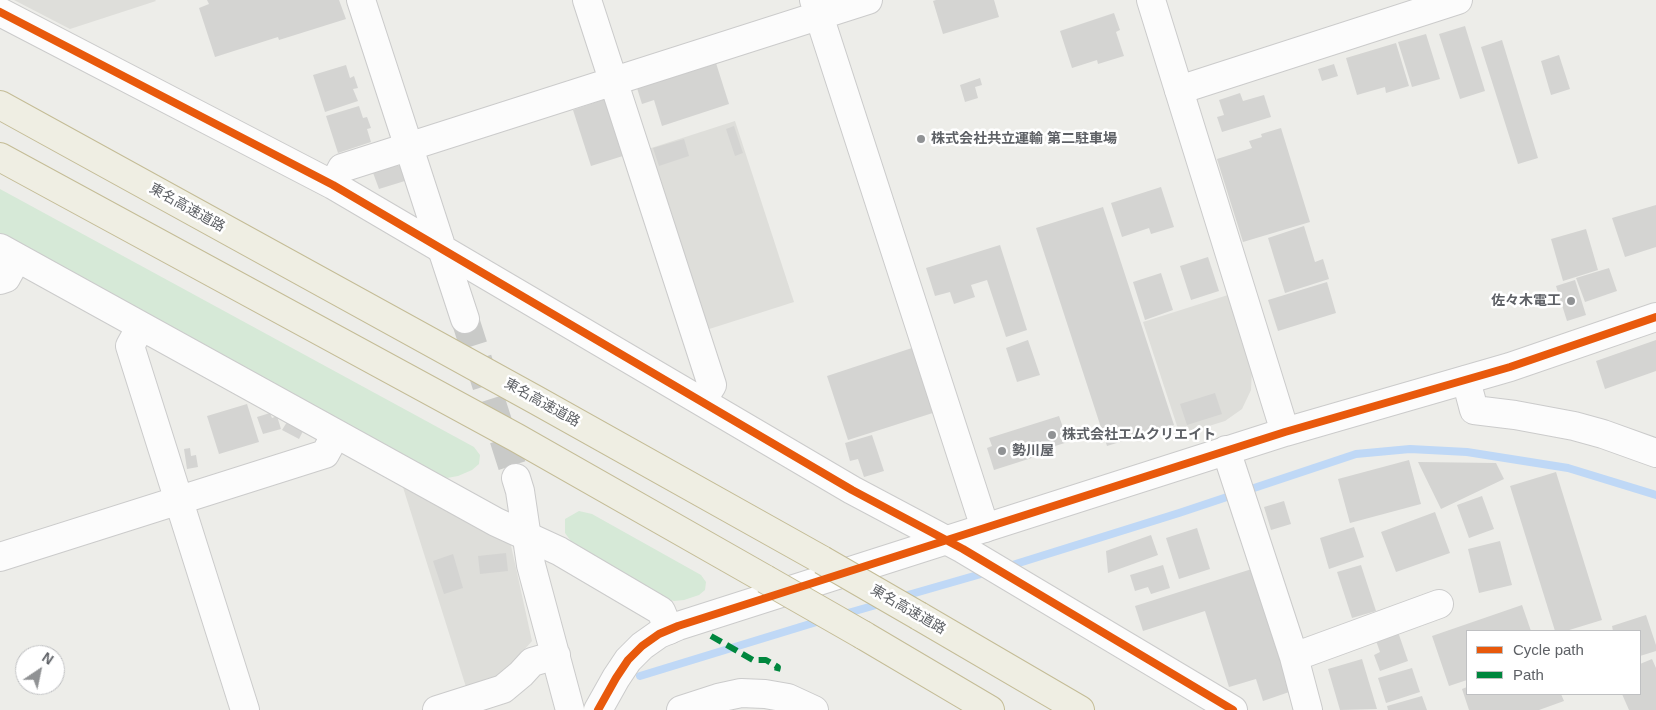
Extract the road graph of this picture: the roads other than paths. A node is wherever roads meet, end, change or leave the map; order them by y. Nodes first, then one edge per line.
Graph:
1 (362, 0) edge
2 (587, 0) edge
3 (868, 0) edge
4 (1151, 0) edge
5 (1458, 0) edge
6 (816, 8) edge
7 (0, 12) edge
8 (613, 81) junction
9 (1179, 90) junction
10 (0, 105) edge
11 (409, 146) junction
12 (0, 157) edge
13 (333, 185) junction
14 (442, 249) junction
15 (9, 253) edge
16 (0, 280) edge
17 (1656, 317) edge
18 (465, 319) tunnel mouth
19 (142, 326) junction
20 (1466, 380) junction
21 (702, 401) junction
22 (1285, 432) junction
23 (336, 434) junction
24 (1656, 453) edge
25 (1230, 460) junction
26 (516, 478) tunnel mouth
27 (179, 500) junction
28 (985, 528) junction
29 (527, 537) junction
30 (954, 545) junction
31 (0, 557) edge
32 (1439, 604) dead end
33 (669, 630) junction
34 (556, 655) junction
35 (1294, 657) junction
36 (245, 710) edge
37 (437, 710) edge
38 (570, 710) edge
39 (598, 710) edge
40 (680, 710) edge
41 (814, 710) edge
42 (990, 710) edge
43 (1080, 710) edge
44 (1233, 710) edge
45 (1308, 710) edge

1 - 11 street
2 - 8 street
3 - 6 street
4 - 9 street
5 - 9 street
6 - 8 street
6 - 28 street
7 - 13 street
8 - 11 street
8 - 21 street
9 - 22 street
10 - 43 highway, 東名高速道路, bridge
11 - 13 street
11 - 14 street
12 - 42 highway, bridge
13 - 14 street
14 - 18 street
14 - 21 street
15 - 16 street
15 - 19 street
17 - 20 street
19 - 23 street
19 - 27 street
20 - 22 street
20 - 24 street
21 - 30 street
22 - 25 street
23 - 27 street
23 - 29 street
25 - 28 street
25 - 35 street
26 - 29 street
27 - 31 street
27 - 36 street
28 - 30 street
29 - 33 street
29 - 34 street
30 - 33 street
30 - 44 street
32 - 35 street
33 - 39 street
34 - 37 street
34 - 38 street
35 - 45 street
40 - 41 street

